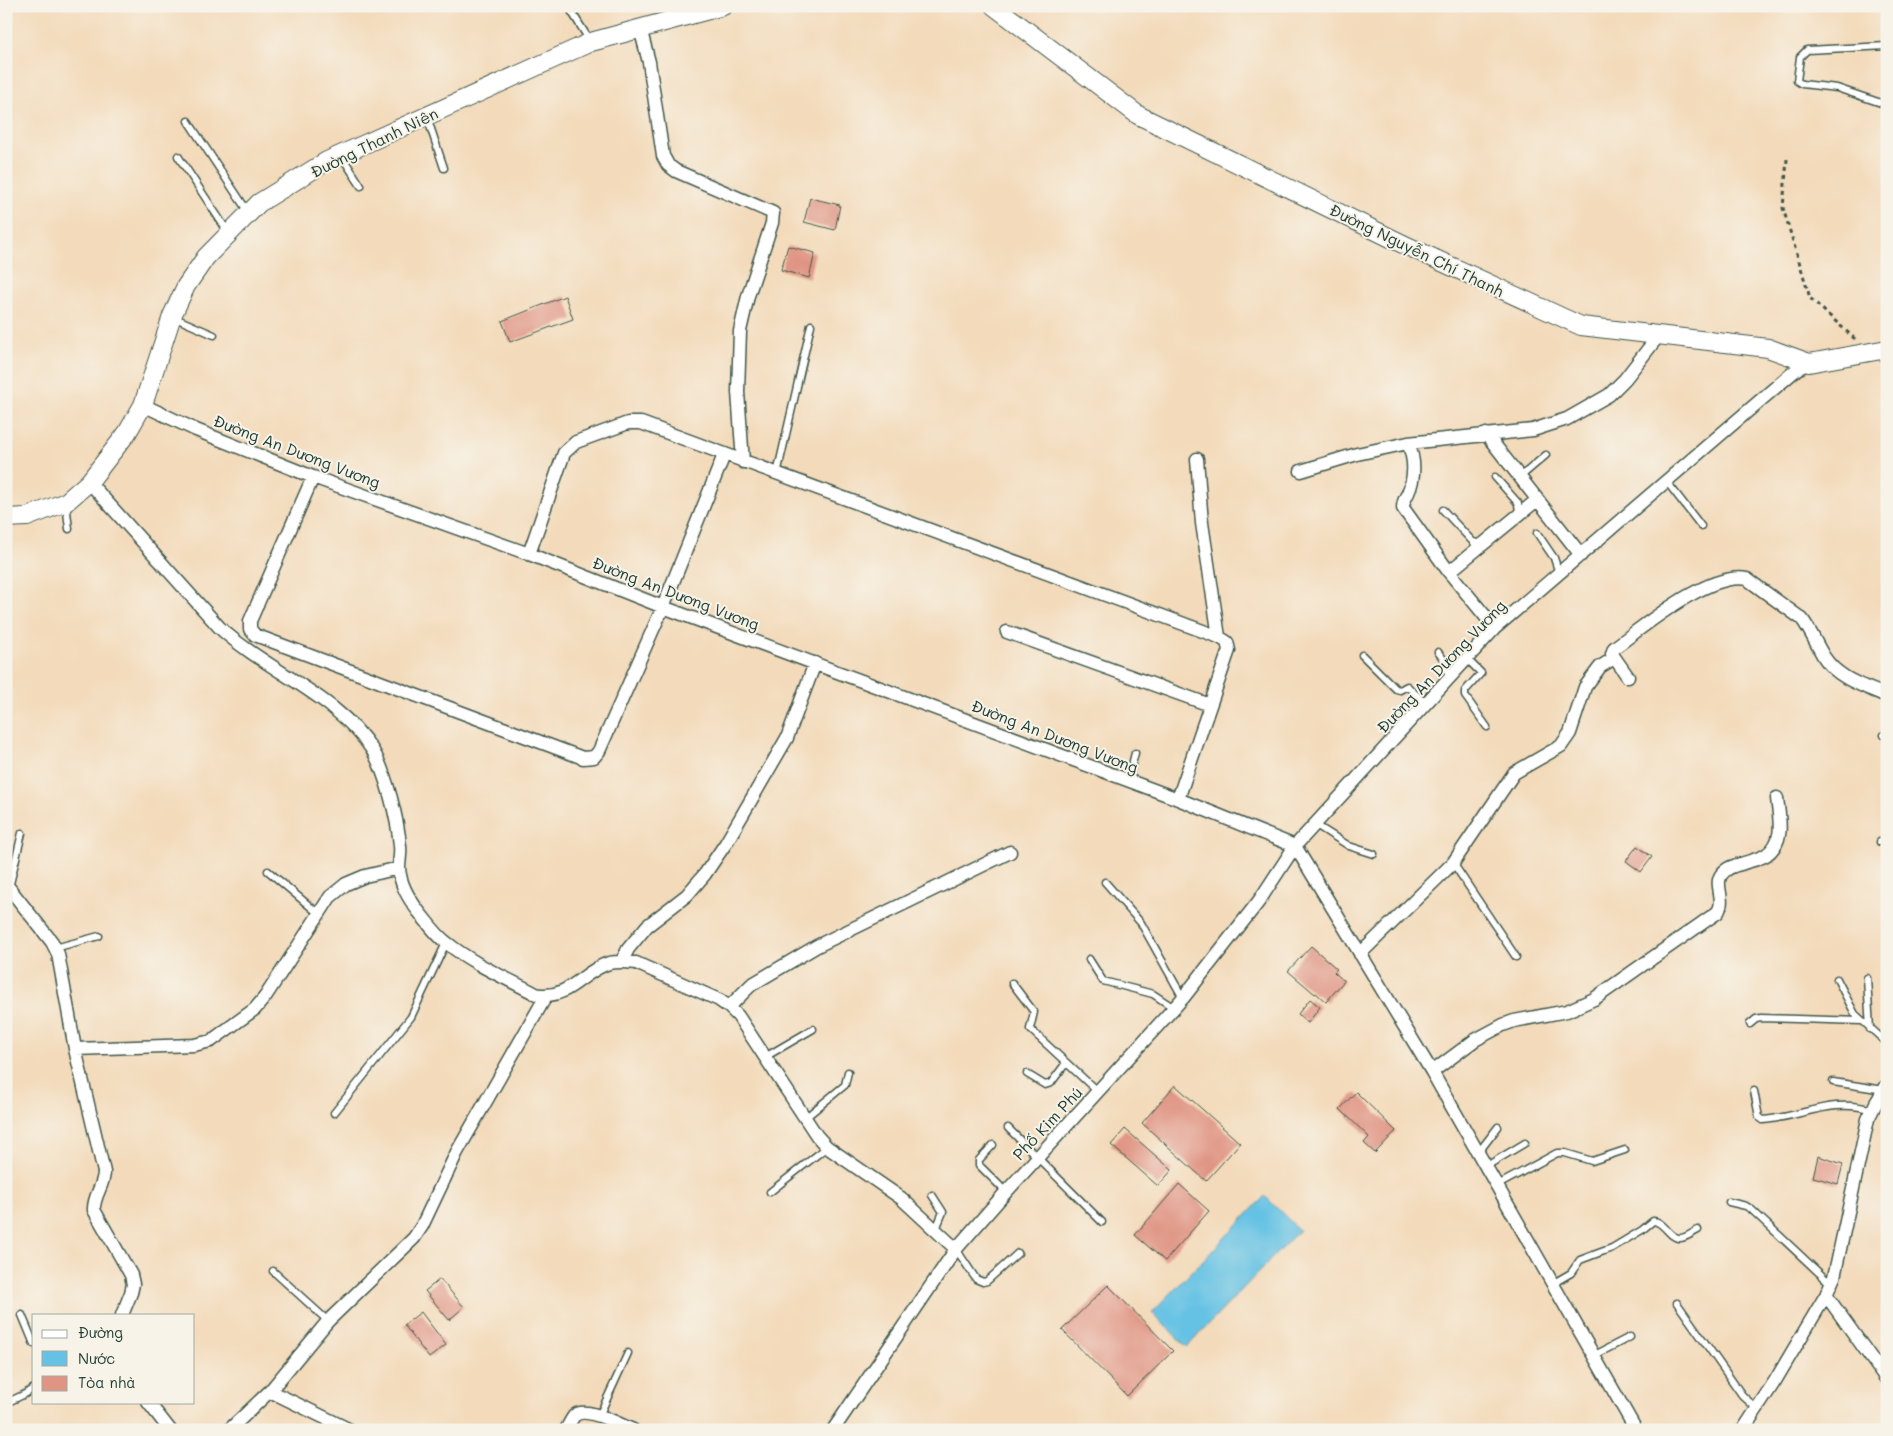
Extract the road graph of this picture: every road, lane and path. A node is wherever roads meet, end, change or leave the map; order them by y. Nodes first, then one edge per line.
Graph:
1 (568, 6) edge
2 (723, 6) edge
3 (994, 6) edge
4 (640, 28) junction
5 (591, 42) junction
6 (1887, 46) edge
7 (1887, 105) edge
8 (427, 116) junction
9 (188, 121) dead end
10 (341, 155) junction
11 (178, 156) dead end
12 (1787, 159) dead end
13 (444, 168) dead end
14 (361, 186) dead end
15 (249, 213) junction
16 (229, 234) junction
17 (172, 316) junction
18 (812, 325) dead end
19 (214, 334) dead end
20 (1659, 335) junction
21 (1879, 350) edge
22 (1809, 362) junction
23 (143, 405) junction
24 (1486, 434) junction
25 (1408, 443) junction
26 (724, 455) junction
27 (1546, 455) dead end
28 (1197, 459) dead end
29 (743, 462) junction
30 (1301, 471) dead end
31 (777, 474) junction
32 (313, 477) junction
33 (1495, 477) dead end
34 (1519, 478) junction
35 (88, 482) junction
36 (1667, 482) junction
37 (1537, 500) junction
38 (66, 502) junction
39 (1442, 510) dead end
40 (1518, 515) junction
41 (6, 518) edge
42 (1702, 526) dead end
43 (69, 529) dead end
44 (1537, 533) dead end
45 (1483, 544) junction
46 (529, 554) junction
47 (1581, 555) junction
48 (1450, 572) junction
49 (1559, 574) junction
50 (663, 607) junction
51 (1495, 628) junction
52 (1008, 632) dead end
53 (1220, 637) junction
54 (1438, 652) dead end
55 (1362, 655) dead end
56 (1614, 658) junction
57 (1467, 659) junction
58 (815, 663) junction
59 (1628, 678) dead end
60 (1449, 679) junction
61 (1887, 696) edge
62 (1426, 704) junction
63 (1210, 705) junction
64 (1486, 727) dead end
65 (1135, 753) dead end
66 (1128, 781) junction
67 (1777, 798) dead end
68 (1178, 799) junction
69 (1316, 825) junction
70 (22, 833) dead end
71 (1296, 846) junction
72 (1010, 852) dead end
73 (1374, 854) dead end
74 (1453, 862) junction
75 (399, 868) junction
76 (268, 871) dead end
77 (1105, 882) dead end
78 (8, 887) edge
79 (319, 914) junction
80 (99, 936) dead end
81 (446, 943) junction
82 (55, 948) junction
83 (1360, 954) junction
84 (1516, 957) dead end
85 (1089, 959) dead end
86 (622, 961) junction
87 (1838, 978) dead end
88 (1867, 978) dead end
89 (1012, 983) dead end
90 (546, 996) junction
91 (1184, 998) junction
92 (729, 1007) junction
93 (1174, 1008) junction
94 (1862, 1021) junction
95 (1750, 1024) dead end
96 (813, 1029) dead end
97 (1870, 1029) junction
98 (1887, 1043) edge
99 (75, 1049) junction
100 (765, 1057) junction
101 (1066, 1063) junction
102 (848, 1072) dead end
103 (1432, 1072) junction
104 (1028, 1074) dead end
105 (1833, 1082) dead end
106 (1885, 1088) edge
107 (1754, 1091) dead end
108 (1098, 1093) junction
109 (1872, 1110) junction
110 (334, 1113) dead end
111 (805, 1118) junction
112 (1498, 1127) dead end
113 (1008, 1128) dead end
114 (1525, 1142) dead end
115 (993, 1145) dead end
116 (827, 1146) junction
117 (1626, 1150) dead end
118 (1478, 1153) junction
119 (1038, 1159) junction
120 (1486, 1167) junction
121 (1496, 1186) junction
122 (770, 1192) dead end
123 (1006, 1192) junction
124 (932, 1195) dead end
125 (1730, 1202) dead end
126 (1102, 1222) dead end
127 (936, 1229) junction
128 (1698, 1230) dead end
129 (956, 1249) junction
130 (1018, 1253) dead end
131 (274, 1271) dead end
132 (1552, 1284) junction
133 (1829, 1290) junction
134 (1677, 1303) dead end
135 (122, 1314) edge
136 (22, 1315) dead end
137 (328, 1321) junction
138 (1630, 1337) dead end
139 (32, 1339) edge
140 (628, 1353) dead end
141 (1594, 1356) junction
142 (1887, 1380) edge
143 (32, 1389) edge
144 (270, 1391) junction
145 (6, 1403) edge
146 (150, 1404) edge
147 (1757, 1409) junction
148 (599, 1416) junction
149 (170, 1430) edge
150 (229, 1430) edge
151 (350, 1430) edge
152 (566, 1430) edge
153 (633, 1430) edge
154 (833, 1430) edge
155 (1636, 1430) edge
156 (1743, 1430) edge

1 - 5 lane
2 - 4 street, Đường Thanh Niên
3 - 20 street, Đường Nguyễn Chí Thanh
4 - 5 street, Đường Thanh Niên
4 - 29 street
5 - 8 street, Đường Thanh Niên
6 - 7 lane
8 - 10 street, Đường Thanh Niên
8 - 13 lane
9 - 15 lane
10 - 14 lane
10 - 15 street, Đường Thanh Niên
11 - 16 lane
12 - 21 path
15 - 16 street, Đường Thanh Niên
16 - 17 street, Đường Thanh Niên
17 - 19 lane
17 - 23 street, Đường Thanh Niên
18 - 31 lane
20 - 22 street, Đường Nguyễn Chí Thanh
20 - 24 street
21 - 22 street, Đường Nguyễn Chí Thanh
22 - 36 street, Đường An Dương Vương
23 - 32 street, Đường An Dương Vương
23 - 35 street, Đường Thanh Niên
24 - 25 street
24 - 34 street
25 - 30 street
25 - 48 street
26 - 29 street
26 - 46 street
26 - 50 street
27 - 34 lane
28 - 53 street
29 - 31 street
31 - 53 street
32 - 46 street, Đường An Dương Vương
32 - 50 street
33 - 40 lane
34 - 37 street
35 - 38 street, Đường Thanh Niên
35 - 75 street
36 - 42 lane
36 - 47 street, Đường An Dương Vương
37 - 40 street
37 - 47 street
38 - 41 street, Đường Thanh Niên
38 - 43 lane
39 - 45 lane
40 - 45 street
44 - 49 lane
45 - 48 street
46 - 50 street, Đường An Dương Vương
47 - 49 street, Đường An Dương Vương
48 - 51 street
49 - 51 street, Đường An Dương Vương
50 - 58 street, Đường An Dương Vương
51 - 57 street, Đường An Dương Vương
52 - 63 street
53 - 63 street
54 - 60 lane
55 - 62 lane
56 - 59 street
56 - 61 street
56 - 74 street
57 - 60 street, Đường An Dương Vương
57 - 64 lane
58 - 66 street, Đường An Dương Vương
58 - 86 street
60 - 62 street, Đường An Dương Vương
62 - 69 street, Đường An Dương Vương
63 - 68 street
65 - 66 lane
66 - 68 street, Đường An Dương Vương
67 - 103 street
68 - 71 street, Đường An Dương Vương
69 - 71 street, Đường An Dương Vương
69 - 73 lane
70 - 78 lane
71 - 83 street
71 - 91 street, Phố Kim Phú
72 - 92 street
74 - 83 street
74 - 84 lane
75 - 79 street
75 - 81 street
76 - 79 lane
77 - 91 lane
78 - 82 street
79 - 99 street
80 - 82 lane
81 - 90 street
81 - 110 lane
82 - 99 street
83 - 103 street
85 - 93 lane
86 - 90 street
86 - 92 street
87 - 94 lane
88 - 97 lane
89 - 101 lane
90 - 137 street
91 - 93 street, Phố Kim Phú
92 - 100 street
93 - 108 street, Phố Kim Phú
94 - 95 lane
94 - 97 lane
96 - 100 lane
97 - 98 lane
99 - 135 street
100 - 111 street
101 - 104 lane
101 - 108 lane
102 - 111 lane
103 - 118 street
105 - 106 lane
106 - 109 street
107 - 109 lane
108 - 119 street, Phố Kim Phú
109 - 133 street
111 - 116 street
112 - 118 lane
113 - 119 lane
114 - 120 lane
115 - 123 lane
116 - 122 lane
116 - 127 street
117 - 121 lane
118 - 120 street
119 - 123 street, Phố Kim Phú
119 - 126 lane
120 - 121 street
121 - 132 street
123 - 129 street, Phố Kim Phú
124 - 127 lane
125 - 133 lane
127 - 129 street
128 - 132 lane
129 - 130 lane
129 - 154 street, Phố Kim Phú
131 - 137 lane
132 - 141 street
133 - 142 street
133 - 147 street
134 - 147 lane
136 - 139 lane
137 - 144 street
138 - 141 lane
140 - 148 lane
141 - 155 street
143 - 145 lane
144 - 150 street
144 - 151 street
146 - 149 street
147 - 156 street
148 - 152 street
148 - 153 street

